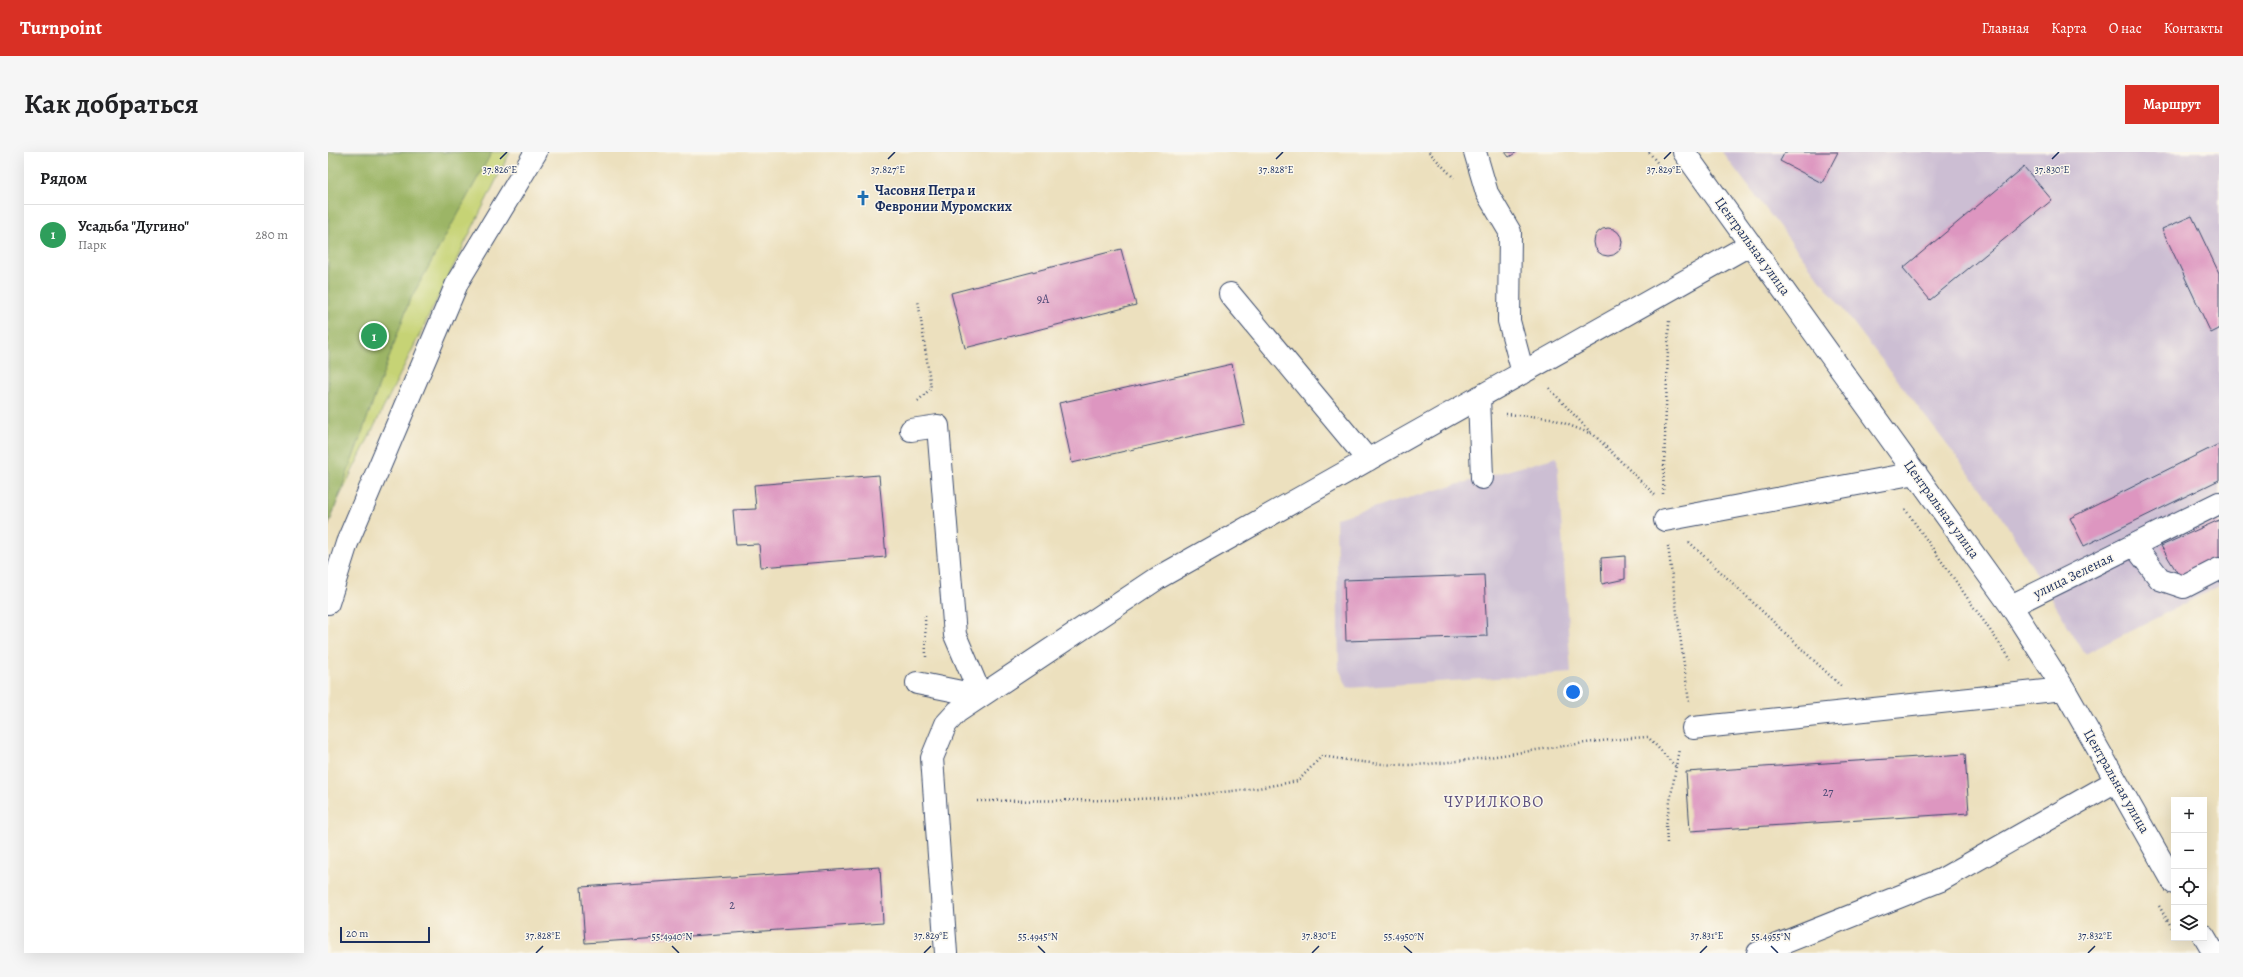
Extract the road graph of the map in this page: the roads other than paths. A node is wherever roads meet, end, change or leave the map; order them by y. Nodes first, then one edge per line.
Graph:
1 (536, 152) edge
2 (1475, 152) edge
3 (1684, 152) edge
4 (1752, 244) junction
5 (1230, 294) dead end
6 (1523, 373) junction
7 (1479, 404) junction
8 (911, 430) dead end
9 (1368, 460) junction
10 (1916, 473) junction
11 (1482, 478) dead end
12 (2219, 503) edge
13 (1664, 511) road end
14 (2134, 545) junction
15 (2219, 569) edge
16 (328, 603) edge
17 (2011, 606) junction
18 (917, 682) dead end
19 (2064, 689) junction
20 (981, 696) junction
21 (1693, 728) road end
22 (2116, 781) junction
23 (2171, 878) edge
24 (2207, 941) edge
25 (946, 953) edge
26 (1758, 953) edge
27 (2214, 953) edge

1 - 16 street
2 - 6 street
3 - 4 street, Центральная улица
4 - 6 street
4 - 10 street, Центральная улица
5 - 9 street
6 - 7 street
7 - 9 street
7 - 11 street
8 - 20 street
9 - 20 street
10 - 13 street
10 - 17 street, Центральная улица
12 - 14 street, улица Зеленая
14 - 15 street
14 - 17 street, улица Зеленая
17 - 19 street, Центральная улица
18 - 20 street
19 - 21 street
19 - 22 street, Центральная улица
20 - 25 street
22 - 23 street, Центральная улица
22 - 26 street
24 - 27 street

